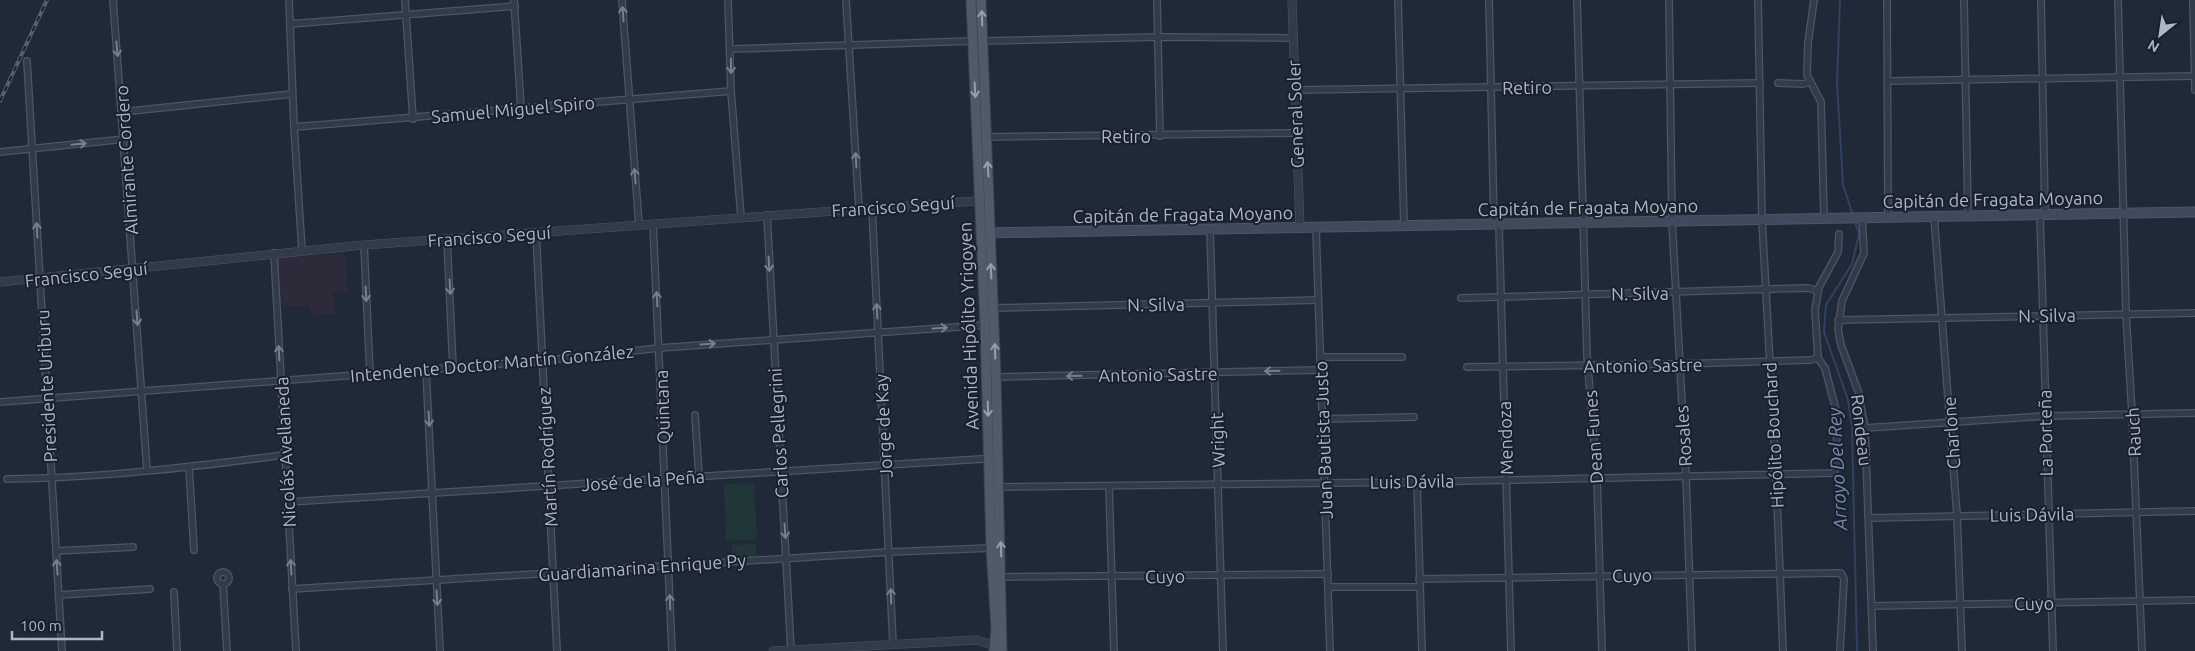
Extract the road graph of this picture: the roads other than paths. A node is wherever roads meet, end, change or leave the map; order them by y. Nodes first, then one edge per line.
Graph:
1 (114, 0) edge
2 (289, 0) edge
3 (405, 0) edge
4 (622, 0) edge
5 (728, 0) edge
6 (846, 0) edge
7 (971, 0) edge
8 (981, 0) edge
9 (1157, 0) edge
10 (1292, 0) edge
11 (1398, 0) edge
12 (1489, 0) edge
13 (1577, 0) edge
14 (1669, 0) edge
15 (1758, 0) edge
16 (1814, 0) edge
17 (1887, 0) edge
18 (1964, 0) edge
19 (2041, 0) edge
20 (2118, 0) edge
21 (2193, 0) edge
22 (515, 3) edge
23 (406, 15) junction
24 (290, 24) junction
25 (1158, 37) junction
26 (1292, 38) junction
27 (973, 41) junction
28 (982, 41) junction
29 (849, 45) junction
30 (731, 49) junction
31 (27, 61) dead end
32 (2195, 76) edge
33 (2121, 77) junction
34 (2042, 78) junction
35 (1965, 80) junction
36 (1888, 81) junction
37 (1810, 82) junction
38 (1760, 83) junction
39 (1778, 83) dead end
40 (1670, 85) junction
41 (1580, 86) junction
42 (1491, 88) junction
43 (1401, 89) junction
44 (1295, 90) junction
45 (2195, 90) edge
46 (731, 91) junction
47 (292, 94) junction
48 (629, 98) junction
49 (521, 108) junction
50 (122, 112) junction
51 (413, 119) junction
52 (294, 127) junction
53 (1296, 133) junction
54 (1160, 136) junction
55 (986, 137) junction
56 (124, 139) junction
57 (33, 149) junction
58 (0, 152) edge
59 (985, 200) junction
60 (872, 208) junction
61 (859, 209) junction
62 (2195, 212) edge
63 (2122, 213) junction
64 (2042, 215) junction
65 (767, 216) junction
66 (1888, 216) junction
67 (1934, 216) junction
68 (1968, 216) junction
69 (741, 217) junction
70 (1861, 217) junction
71 (1824, 218) junction
72 (1762, 220) junction
73 (1672, 221) junction
74 (653, 224) junction
75 (1583, 224) junction
76 (639, 225) junction
77 (1496, 225) junction
78 (1404, 226) junction
79 (1300, 228) junction
80 (1316, 228) junction
81 (1210, 230) junction
82 (536, 232) junction
83 (986, 233) junction
84 (1839, 234) dead end
85 (447, 238) junction
86 (364, 245) junction
87 (302, 250) junction
88 (274, 253) junction
89 (134, 270) junction
90 (40, 279) junction
91 (0, 282) edge
92 (1766, 289) junction
93 (1818, 291) junction
94 (1676, 292) junction
95 (1586, 294) junction
96 (1501, 297) junction
97 (1461, 298) dead end
98 (1318, 300) junction
99 (1213, 303) junction
100 (993, 308) junction
101 (2195, 313) edge
102 (2126, 314) junction
103 (2043, 315) junction
104 (1943, 317) junction
105 (1838, 320) junction
106 (985, 326) junction
107 (878, 332) junction
108 (773, 339) junction
109 (659, 348) junction
110 (1402, 356) dead end
111 (1320, 357) junction
112 (1818, 358) junction
113 (541, 360) junction
114 (1769, 361) junction
115 (1679, 364) junction
116 (1588, 366) junction
117 (1467, 367) dead end
118 (1503, 367) junction
119 (454, 368) junction
120 (426, 370) junction
121 (1320, 370) junction
122 (1215, 372) junction
123 (370, 374) junction
124 (996, 377) junction
125 (281, 381) junction
126 (142, 391) junction
127 (46, 399) junction
128 (0, 402) edge
129 (2132, 413) junction
130 (2195, 413) edge
131 (695, 415) dead end
132 (2045, 416) junction
133 (1414, 417) dead end
134 (1322, 419) junction
135 (1950, 424) junction
136 (1865, 428) junction
137 (284, 456) junction
138 (994, 458) junction
139 (886, 465) junction
140 (189, 467) junction
141 (147, 470) junction
142 (780, 471) junction
143 (1776, 473) junction
144 (699, 476) junction
145 (1686, 476) junction
146 (51, 478) junction
147 (665, 478) junction
148 (1597, 478) junction
149 (7, 479) dead end
150 (1506, 479) junction
151 (1324, 482) junction
152 (1417, 482) junction
153 (1219, 484) junction
154 (549, 486) junction
155 (1109, 486) junction
156 (994, 487) junction
157 (432, 493) junction
158 (288, 502) junction
159 (2195, 511) edge
160 (2137, 512) junction
161 (2047, 514) junction
162 (1957, 515) junction
163 (1869, 518) junction
164 (133, 547) dead end
165 (991, 548) junction
166 (194, 550) dead end
167 (56, 551) junction
168 (890, 552) junction
169 (786, 558) junction
170 (669, 566) junction
171 (1780, 572) junction
172 (554, 574) junction
173 (1328, 574) junction
174 (1689, 574) junction
175 (1222, 575) junction
176 (1599, 575) junction
177 (1112, 576) junction
178 (1509, 576) junction
179 (1002, 577) junction
180 (436, 579) junction
181 (1420, 579) junction
182 (223, 584) dead end
183 (1328, 586) junction
184 (1420, 587) junction
185 (150, 588) dead end
186 (292, 588) junction
187 (174, 592) dead end
188 (59, 595) junction
189 (2195, 600) edge
190 (2140, 602) junction
191 (2051, 603) junction
192 (1960, 604) junction
193 (1872, 606) junction
194 (889, 647) edge
195 (791, 650) edge
196 (1000, 650) edge
197 (62, 651) edge
198 (177, 651) edge
199 (227, 651) edge
200 (296, 651) edge
201 (440, 651) edge
202 (557, 651) edge
203 (672, 651) edge
204 (773, 651) edge
205 (1114, 651) edge
206 (1223, 651) edge
207 (1330, 651) edge
208 (1422, 651) edge
209 (1511, 651) edge
210 (1602, 651) edge
211 (1692, 651) edge
212 (1783, 651) edge
213 (1840, 651) edge
214 (1873, 651) edge
215 (1962, 651) edge
216 (2053, 651) edge
217 (2142, 651) edge

1 -> 50 street, Almirante Cordero
2 - 24 street
3 - 23 street
48 -> 4 street
5 - 30 street
6 - 29 street
7 - 27 main road, Avenida Hipólito Yrigoyen
28 -> 8 main road, Avenida Hipólito Yrigoyen
9 - 25 street
10 - 26 street, General Soler
11 - 43 street
12 - 42 street, Mendoza
13 - 41 street, Dean Funes
14 - 40 street, Rosales
15 - 38 street, Hipólito Bouchard
16 - 37 street
17 - 36 street
18 - 35 street
19 - 34 street, La Porteña
20 - 33 street, Rauch
21 - 32 street
22 - 23 street
22 - 49 street
23 - 24 street
23 - 51 street
24 - 47 street
25 - 26 street
25 - 28 street
25 - 54 street
26 - 44 street, General Soler
27 - 29 street
27 -> 59 main road, Avenida Hipólito Yrigoyen
28 - 55 main road, Avenida Hipólito Yrigoyen
29 - 30 street
61 -> 29 street
30 -> 46 street
31 - 57 street, Presidente Uriburu
32 - 33 street
32 - 45 street
33 - 34 street
33 - 63 street, Rauch
34 - 35 street
34 - 64 street, La Porteña
35 - 36 street
35 - 68 street
36 - 66 street
37 - 39 street
37 - 71 street
38 - 40 street, Retiro
38 - 72 street, Hipólito Bouchard
40 - 41 street, Retiro
40 - 73 street, Rosales
41 - 42 street, Retiro
41 - 75 street, Dean Funes
42 - 43 street, Retiro
42 - 77 street, Mendoza
43 - 44 street, Retiro
43 - 78 street
44 - 53 street, General Soler
46 - 48 street, Samuel Miguel Spiro
46 - 69 street
47 - 50 street
47 - 52 street
48 - 49 street, Samuel Miguel Spiro
76 -> 48 street
49 - 51 street, Samuel Miguel Spiro
50 - 56 street, Almirante Cordero
51 - 52 street, Samuel Miguel Spiro
52 - 87 street
53 - 54 street, Retiro
53 - 79 street, General Soler
54 - 55 street, Retiro
59 -> 55 main road, Avenida Hipólito Yrigoyen
57 -> 56 street
56 - 89 street, Almirante Cordero
57 - 58 street
90 -> 57 street, Presidente Uriburu
59 - 60 street, Francisco Seguí
59 - 83 main road, Avenida Hipólito Yrigoyen
60 - 61 street, Francisco Seguí
107 -> 60 street, Jorge de Kay
61 - 65 street, Francisco Seguí
62 - 63 main road, Capitán de Fragata Moyano
63 - 64 main road, Capitán de Fragata Moyano
63 - 102 street, Rauch
64 - 68 main road, Capitán de Fragata Moyano
64 - 103 street, La Porteña
65 - 69 street, Francisco Seguí
65 -> 108 street, Carlos Pellegrini
66 - 67 main road, Capitán de Fragata Moyano
66 - 70 main road, Capitán de Fragata Moyano
67 - 68 main road, Capitán de Fragata Moyano
67 - 104 street, Charlone
69 - 74 street, Francisco Seguí
70 - 71 main road, Capitán de Fragata Moyano
70 - 105 street, Rondeau
71 - 72 main road, Capitán de Fragata Moyano
72 - 73 main road, Capitán de Fragata Moyano
72 - 92 street, Hipólito Bouchard
73 - 75 main road, Capitán de Fragata Moyano
73 - 94 street, Rosales
74 - 76 street, Francisco Seguí
109 -> 74 street, Quintana
75 - 77 main road, Capitán de Fragata Moyano
75 - 95 street, Dean Funes
76 - 82 street, Francisco Seguí
77 - 78 main road, Capitán de Fragata Moyano
77 - 96 street, Mendoza
78 - 80 main road, Capitán de Fragata Moyano
79 - 80 main road, Capitán de Fragata Moyano
79 - 81 main road, Capitán de Fragata Moyano
80 - 98 street, Juan Bautista Justo
81 - 83 main road, Capitán de Fragata Moyano
81 - 99 street, Wright
82 - 85 street, Francisco Seguí
82 - 113 street, Martín Rodríguez
100 -> 83 main road, Avenida Hipólito Yrigoyen
83 - 106 main road, Avenida Hipólito Yrigoyen
84 - 93 street
85 - 86 street, Francisco Seguí
85 -> 119 street
86 - 87 street, Francisco Seguí
86 -> 123 street
87 - 88 street, Francisco Seguí
88 - 89 street, Francisco Seguí
125 -> 88 street, Nicolás Avellaneda
89 - 90 street, Francisco Seguí
89 -> 126 street, Almirante Cordero
90 - 91 street, Francisco Seguí
90 - 127 street, Presidente Uriburu
92 - 93 street, N. Silva
92 - 94 street, N. Silva
92 - 114 street, Hipólito Bouchard
93 - 112 street
94 - 95 street, N. Silva
94 - 115 street, Rosales
95 - 96 street, N. Silva
95 - 116 street, Dean Funes
96 - 97 street, N. Silva
96 - 118 street, Mendoza
98 - 99 street, N. Silva
98 - 111 street, Juan Bautista Justo
99 - 100 street, N. Silva
99 - 122 street, Wright
124 -> 100 main road, Avenida Hipólito Yrigoyen
101 - 102 street, N. Silva
102 - 103 street, N. Silva
102 - 129 street, Rauch
103 - 104 street, N. Silva
103 - 132 street, La Porteña
104 - 105 street, N. Silva
104 - 135 street, Charlone
105 - 136 street, Rondeau
107 -> 106 street, Intendente Doctor Martín González
106 -> 138 main road, Avenida Hipólito Yrigoyen
107 - 108 street, Intendente Doctor Martín González
107 - 139 street, Jorge de Kay
109 -> 108 street, Intendente Doctor Martín González
108 - 142 street, Carlos Pellegrini
109 - 113 street, Intendente Doctor Martín González
109 - 147 street, Quintana
110 - 111 street
111 - 121 street, Juan Bautista Justo
112 - 114 street, Antonio Sastre
112 - 143 street, Luis Dávila
113 - 119 street, Intendente Doctor Martín González
113 - 154 street, Martín Rodríguez
114 - 115 street, Antonio Sastre
114 - 143 street, Hipólito Bouchard
115 - 116 street, Antonio Sastre
115 - 145 street, Rosales
116 - 118 street, Antonio Sastre
116 - 148 street, Dean Funes
117 - 118 street, Antonio Sastre
118 - 150 street, Mendoza
119 - 120 street, Intendente Doctor Martín González
120 - 123 street, Intendente Doctor Martín González
120 -> 157 street
121 -> 122 street, Antonio Sastre
121 - 134 street, Juan Bautista Justo
122 -> 124 street, Antonio Sastre
122 - 153 street, Wright
123 - 125 street, Intendente Doctor Martín González
124 - 138 main road, Avenida Hipólito Yrigoyen
125 - 126 street, Intendente Doctor Martín González
125 - 137 street, Nicolás Avellaneda
126 - 127 street, Intendente Doctor Martín González
126 - 141 street, Almirante Cordero
127 - 128 street, Intendente Doctor Martín González
127 - 146 street, Presidente Uriburu
129 - 130 street
129 - 132 street
129 - 160 street, Rauch
131 - 144 street
132 - 135 street
132 - 161 street, La Porteña
133 - 134 street
134 - 151 street, Juan Bautista Justo
135 - 136 street
135 - 162 street, Charlone
136 - 163 street, Rondeau
137 - 140 street
137 - 158 street, Nicolás Avellaneda
138 - 139 street, José de la Peña
138 - 156 main road, Avenida Hipólito Yrigoyen
139 - 142 street, José de la Peña
139 - 168 street, Jorge de Kay
140 - 141 street
140 - 166 street
141 - 146 street
142 - 144 street, José de la Peña
142 -> 169 street, Carlos Pellegrini
143 - 145 street, Luis Dávila
143 - 171 street, Hipólito Bouchard
144 - 147 street, José de la Peña
145 - 148 street, Luis Dávila
145 - 174 street, Rosales
146 - 149 street
146 - 167 street, Presidente Uriburu
147 - 154 street, José de la Peña
147 - 170 street, Quintana
148 - 150 street, Luis Dávila
148 - 176 street, Dean Funes
150 - 152 street, Luis Dávila
150 - 178 street, Mendoza
151 - 152 street, Luis Dávila
151 - 153 street, Luis Dávila
151 - 173 street, Juan Bautista Justo
152 - 181 street
153 - 155 street, Luis Dávila
153 - 175 street, Wright
154 - 157 street, José de la Peña
154 - 172 street, Martín Rodríguez
155 - 156 street, Luis Dávila
155 - 177 street
156 - 165 main road, Avenida Hipólito Yrigoyen
179 -> 156 main road, Avenida Hipólito Yrigoyen
157 - 158 street, José de la Peña
157 - 180 street
186 -> 158 street, Nicolás Avellaneda
159 - 160 street, Luis Dávila
160 - 161 street, Luis Dávila
160 - 190 street, Rauch
161 - 162 street, Luis Dávila
161 - 191 street, La Porteña
162 - 163 street, Luis Dávila
162 - 192 street, Charlone
163 - 193 street, Rondeau
164 - 167 street
165 - 168 street, Guardiamarina Enrique Py
165 - 196 main road, Avenida Hipólito Yrigoyen
188 -> 167 street, Presidente Uriburu
168 - 169 street, Guardiamarina Enrique Py
194 -> 168 street, Jorge de Kay
169 - 170 street, Guardiamarina Enrique Py
169 - 195 street, Carlos Pellegrini
170 - 172 street, Guardiamarina Enrique Py
203 -> 170 street, Quintana
171 - 174 street, Cuyo
171 - 212 street, Hipólito Bouchard
171 - 213 street, Cuyo
172 - 180 street, Guardiamarina Enrique Py
172 - 202 street, Martín Rodríguez
173 - 175 street, Cuyo
173 - 183 street, Juan Bautista Justo
174 - 176 street, Cuyo
174 - 211 street, Rosales
175 - 177 street, Cuyo
175 - 206 street, Wright
176 - 178 street, Cuyo
176 - 210 street, Dean Funes
177 - 179 street, Cuyo
177 - 205 street
178 - 181 street, Cuyo
178 - 209 street, Mendoza
179 - 196 main road, Avenida Hipólito Yrigoyen
180 - 186 street, Guardiamarina Enrique Py
180 -> 201 street
181 - 184 street
182 - 199 street
183 - 184 street
183 - 207 street, Juan Bautista Justo
184 - 208 street
185 - 188 street
186 - 200 street, Nicolás Avellaneda
187 - 198 street
188 - 197 street, Presidente Uriburu
189 - 190 street, Cuyo
190 - 191 street, Cuyo
190 - 217 street, Rauch
191 - 192 street, Cuyo
191 - 216 street, La Porteña
192 - 193 street, Cuyo
192 - 215 street, Charlone
193 - 214 street, Rondeau
194 - 195 street
194 - 196 street
195 - 204 street

